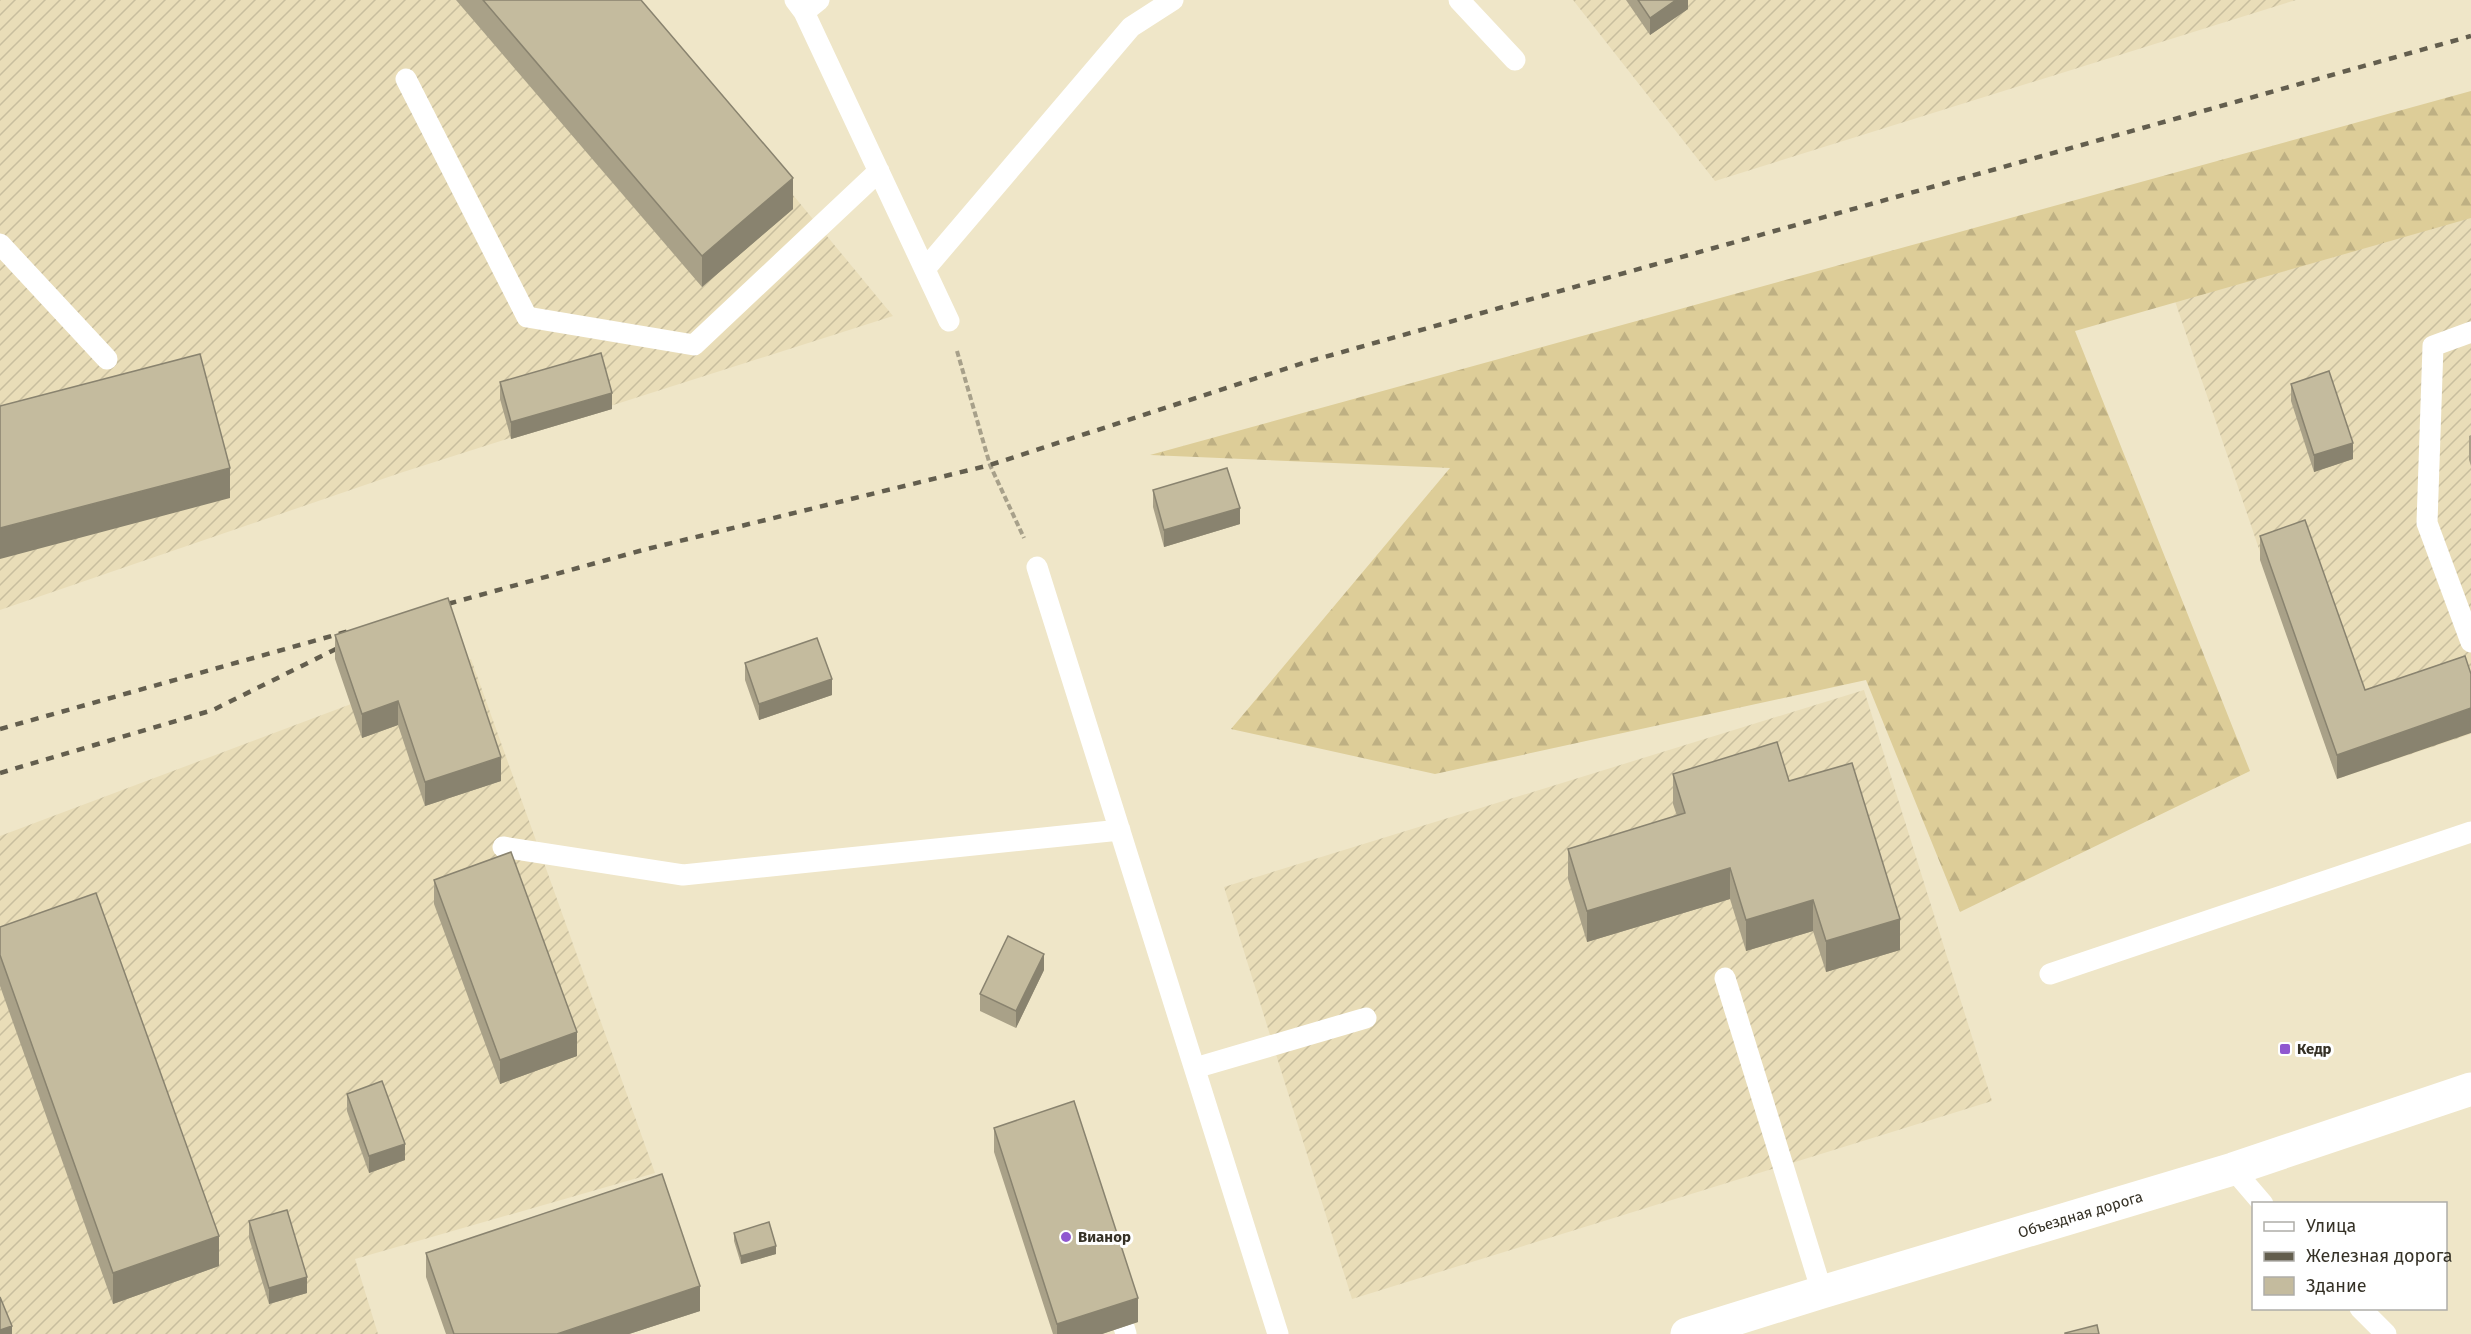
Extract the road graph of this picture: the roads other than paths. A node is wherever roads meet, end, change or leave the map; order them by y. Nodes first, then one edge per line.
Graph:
1 (1173, 0) edge
2 (1459, 0) edge
3 (806, 3) edge
4 (1515, 60) dead end
5 (406, 79) dead end
6 (879, 171) junction
7 (0, 244) edge
8 (925, 269) junction
9 (949, 321) road end
10 (2471, 332) edge
11 (107, 358) dead end
12 (1037, 567) road end
13 (2471, 642) edge
14 (1120, 830) junction
15 (2471, 832) edge
16 (503, 847) dead end
17 (2050, 974) dead end
18 (1725, 978) dead end
19 (1366, 1018) dead end
20 (1195, 1068) junction
21 (2471, 1089) edge
22 (2233, 1169) junction
23 (2262, 1202) edge
24 (1822, 1292) junction
25 (2362, 1310) edge
26 (1278, 1334) edge
27 (1687, 1334) edge
28 (2386, 1334) edge

1 - 8 lane
2 - 4 lane
3 - 6 lane
5 - 6 lane
6 - 8 lane
7 - 11 lane
8 - 9 lane
10 - 13 lane
12 - 14 lane
14 - 16 lane
14 - 20 lane
15 - 17 lane
18 - 24 lane
19 - 20 lane
20 - 26 lane
21 - 22 main road, Объездная дорога
22 - 23 lane
22 - 24 main road, Объездная дорога
24 - 27 main road, Объездная дорога
25 - 28 lane

